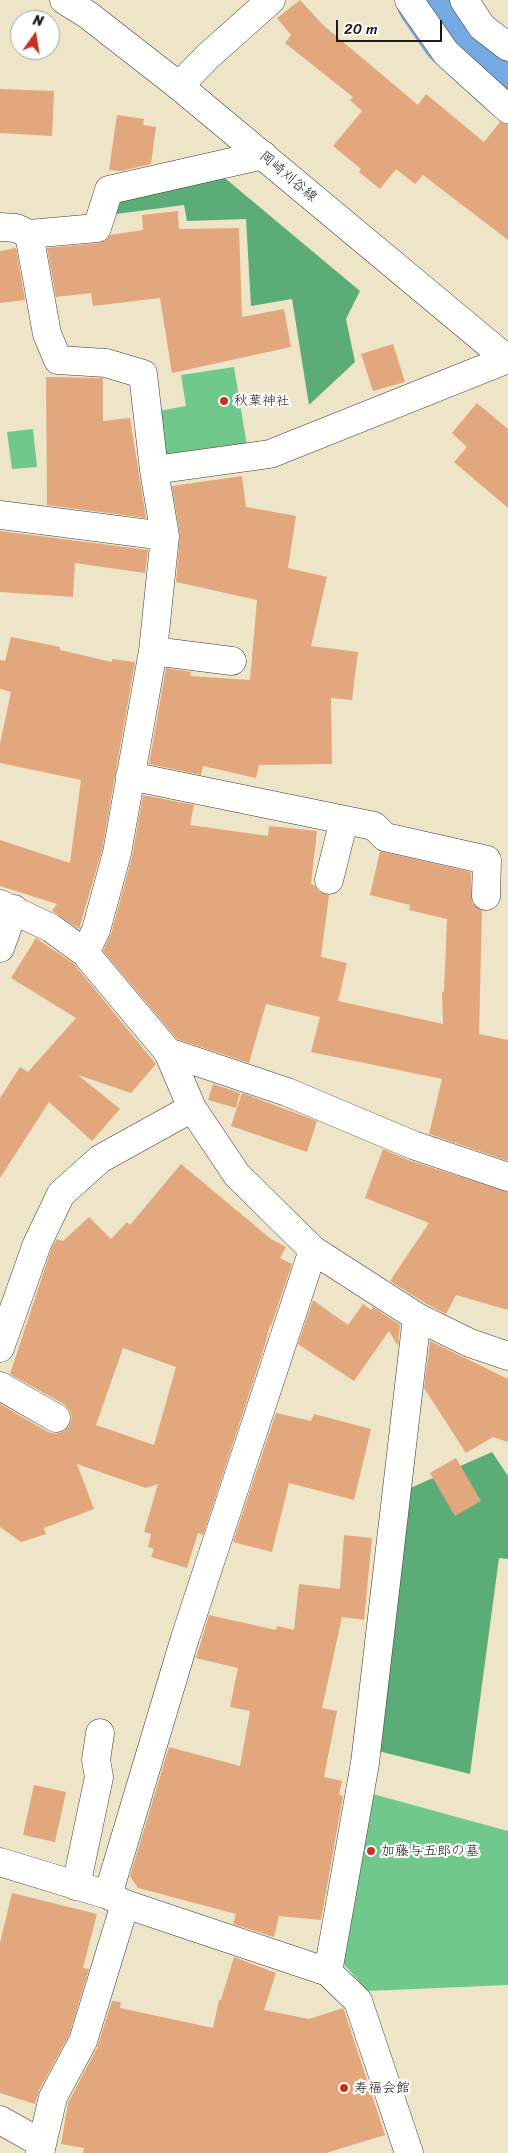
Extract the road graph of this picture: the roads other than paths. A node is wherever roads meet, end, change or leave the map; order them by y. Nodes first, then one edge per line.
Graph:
1 (64, 0) edge
2 (271, 0) edge
3 (409, 0) edge
4 (464, 0) edge
5 (508, 47) edge
6 (179, 86) junction
7 (508, 109) edge
8 (263, 155) junction
9 (0, 227) edge
10 (30, 234) junction
11 (508, 359) edge
12 (154, 470) junction
13 (0, 515) edge
14 (165, 536) junction
15 (153, 651) junction
16 (232, 660) dead end
17 (130, 776) junction
18 (344, 820) junction
19 (329, 880) dead end
20 (486, 896) dead end
21 (7, 907) edge
22 (0, 948) edge
23 (85, 954) junction
24 (168, 1052) junction
25 (192, 1108) junction
26 (508, 1177) edge
27 (313, 1250) junction
28 (416, 1317) junction
29 (0, 1348) edge
30 (508, 1356) edge
31 (0, 1386) edge
32 (56, 1418) dead end
33 (100, 1733) dead end
34 (91, 1817) junction
35 (128, 1826) junction
36 (0, 1862) edge
37 (76, 1886) junction
38 (116, 1900) junction
39 (328, 1972) junction
40 (0, 2120) edge
41 (41, 2148) edge
42 (409, 2153) edge

1 - 6 street, 岡崎刈谷線
2 - 6 street
3 - 7 street
4 - 5 street
6 - 8 street, 岡崎刈谷線
8 - 10 street
8 - 11 street, 岡崎刈谷線
9 - 10 street
10 - 12 street
11 - 12 street
12 - 14 street
13 - 14 street
14 - 15 street
15 - 16 street
15 - 17 street
17 - 18 street
17 - 23 street
18 - 19 street
18 - 20 street
21 - 22 street
21 - 23 street
23 - 24 street
24 - 25 street
24 - 26 street
25 - 27 street
25 - 29 street
27 - 28 street
27 - 35 street
28 - 30 street
28 - 39 street
31 - 32 street
33 - 34 street
34 - 35 street
34 - 37 street
35 - 38 street
36 - 37 street
37 - 38 street
38 - 39 street
38 - 41 street
39 - 42 street
40 - 41 street

